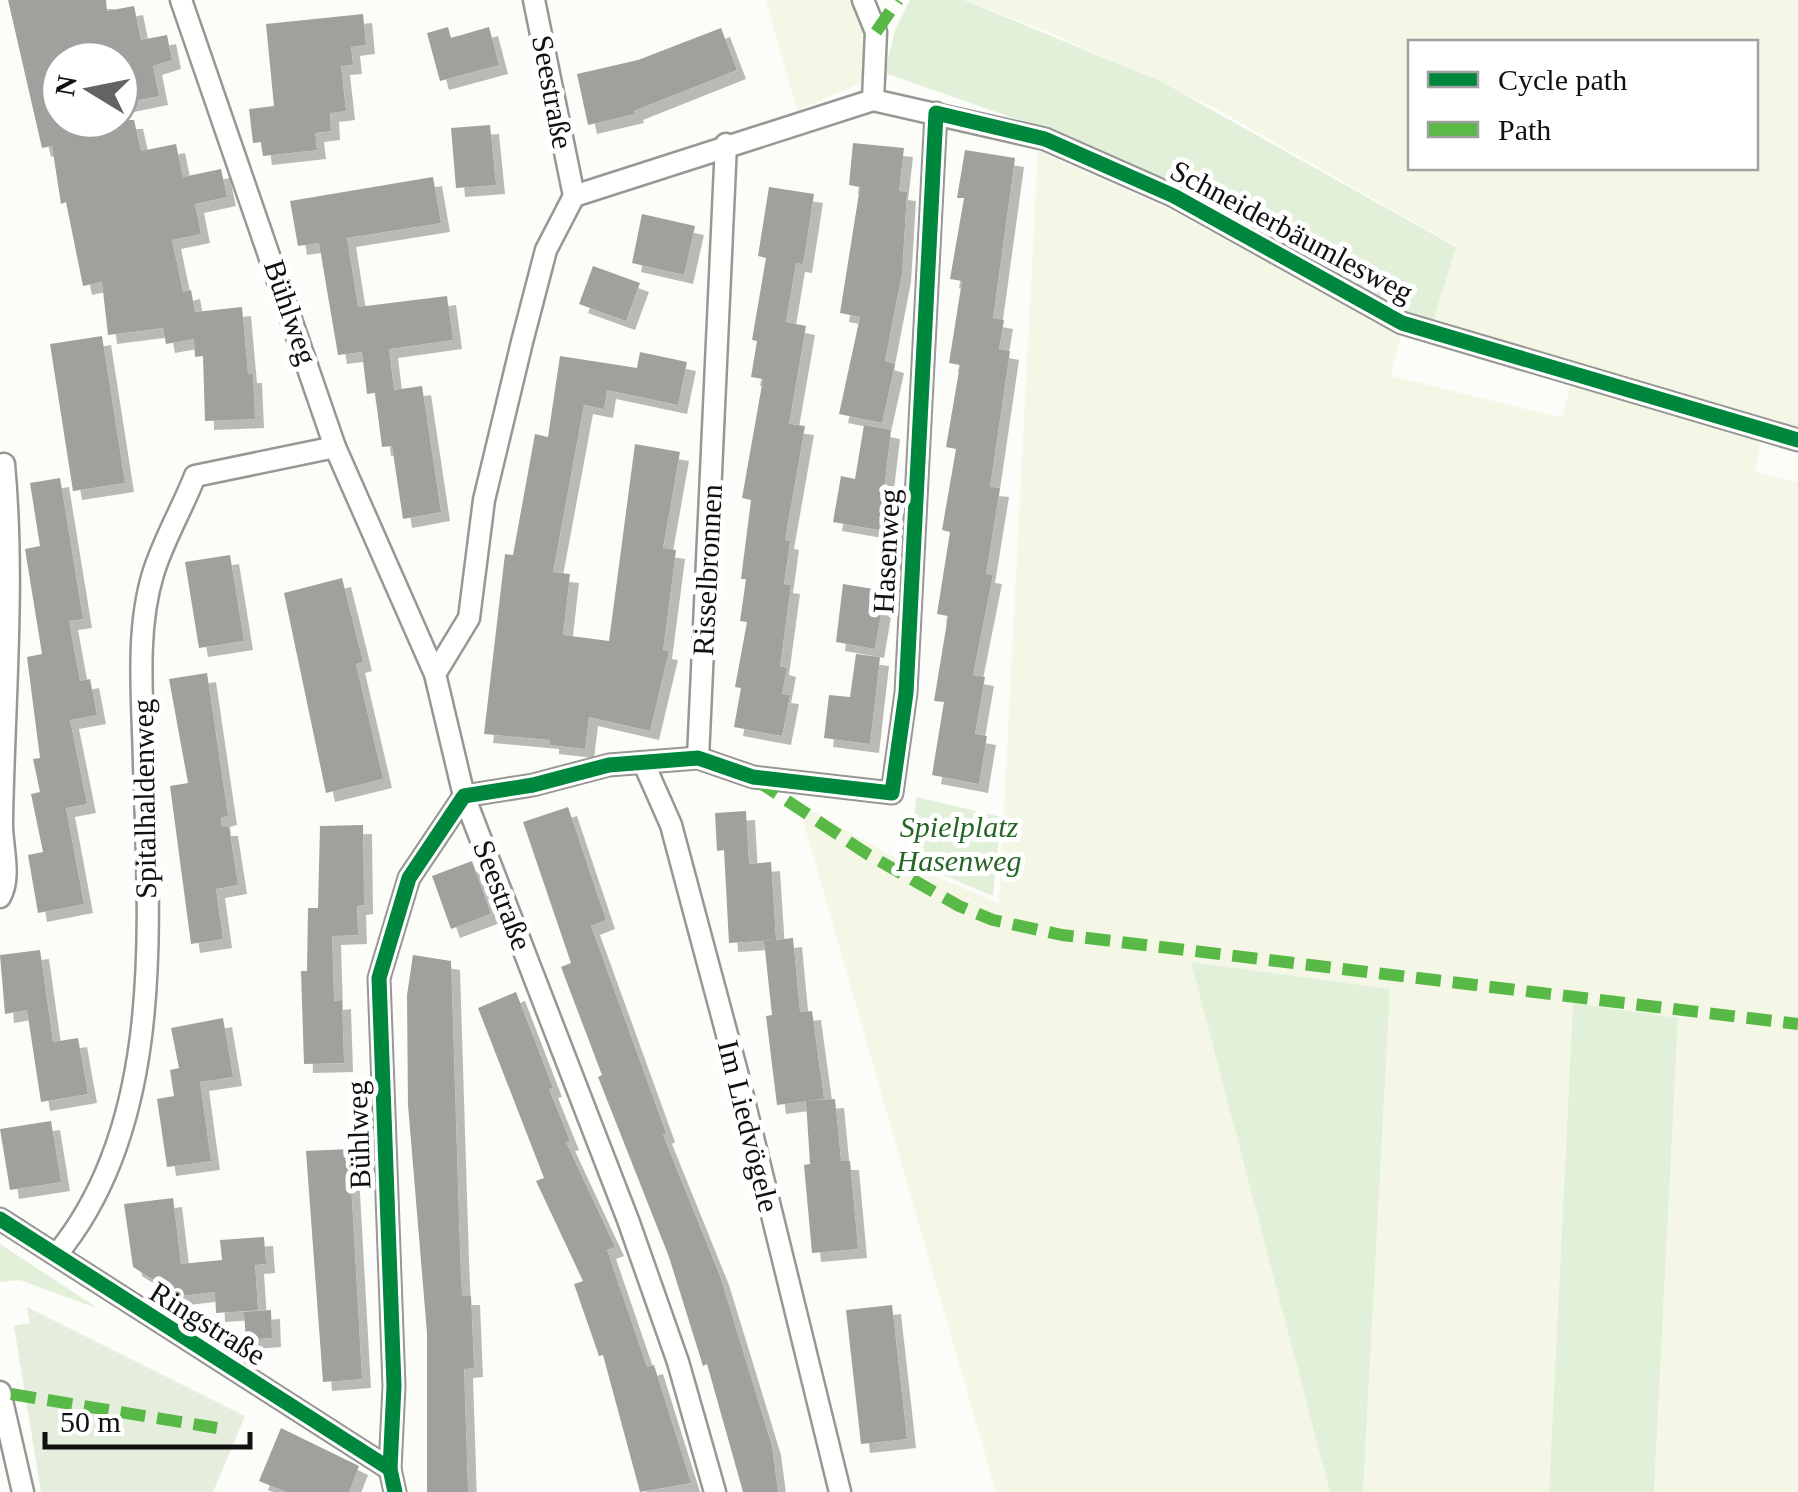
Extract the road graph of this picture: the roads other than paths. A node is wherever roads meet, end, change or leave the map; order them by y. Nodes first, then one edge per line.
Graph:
1 (181, 0) edge
2 (534, 0) edge
3 (863, 0) edge
4 (873, 100) junction
5 (936, 112) junction
6 (726, 144) junction
7 (574, 196) junction
8 (1798, 440) edge
9 (335, 448) junction
10 (4, 464) dead end
11 (435, 674) junction
12 (698, 758) junction
13 (644, 764) junction
14 (464, 796) junction
15 (0, 896) edge
16 (0, 1220) edge
17 (58, 1254) junction
18 (0, 1392) edge
19 (390, 1469) junction
20 (23, 1492) edge
21 (395, 1492) edge
22 (715, 1492) edge
23 (840, 1492) edge

1 - 9 street, Bühlweg
2 - 7 street, Seestraße
3 - 4 street
4 - 5 street, Schneiderbäumlesweg
4 - 6 street, Schneiderbäumlesweg
5 - 8 street, Schneiderbäumlesweg
5 - 12 street, Hasenweg
6 - 7 street, Schneiderbäumlesweg
6 - 12 street, Risselbronnen
7 - 11 street
9 - 11 street, Bühlweg
9 - 17 street, Spitalhaldenweg
10 - 15 street
11 - 14 street, Seestraße
12 - 13 street
13 - 14 street
13 - 23 street, Im Liedvögele
14 - 19 street, Bühlweg
14 - 22 street, Seestraße
16 - 17 street, Ringstraße
17 - 19 street, Ringstraße
18 - 20 street
19 - 21 street, Bühlweg

